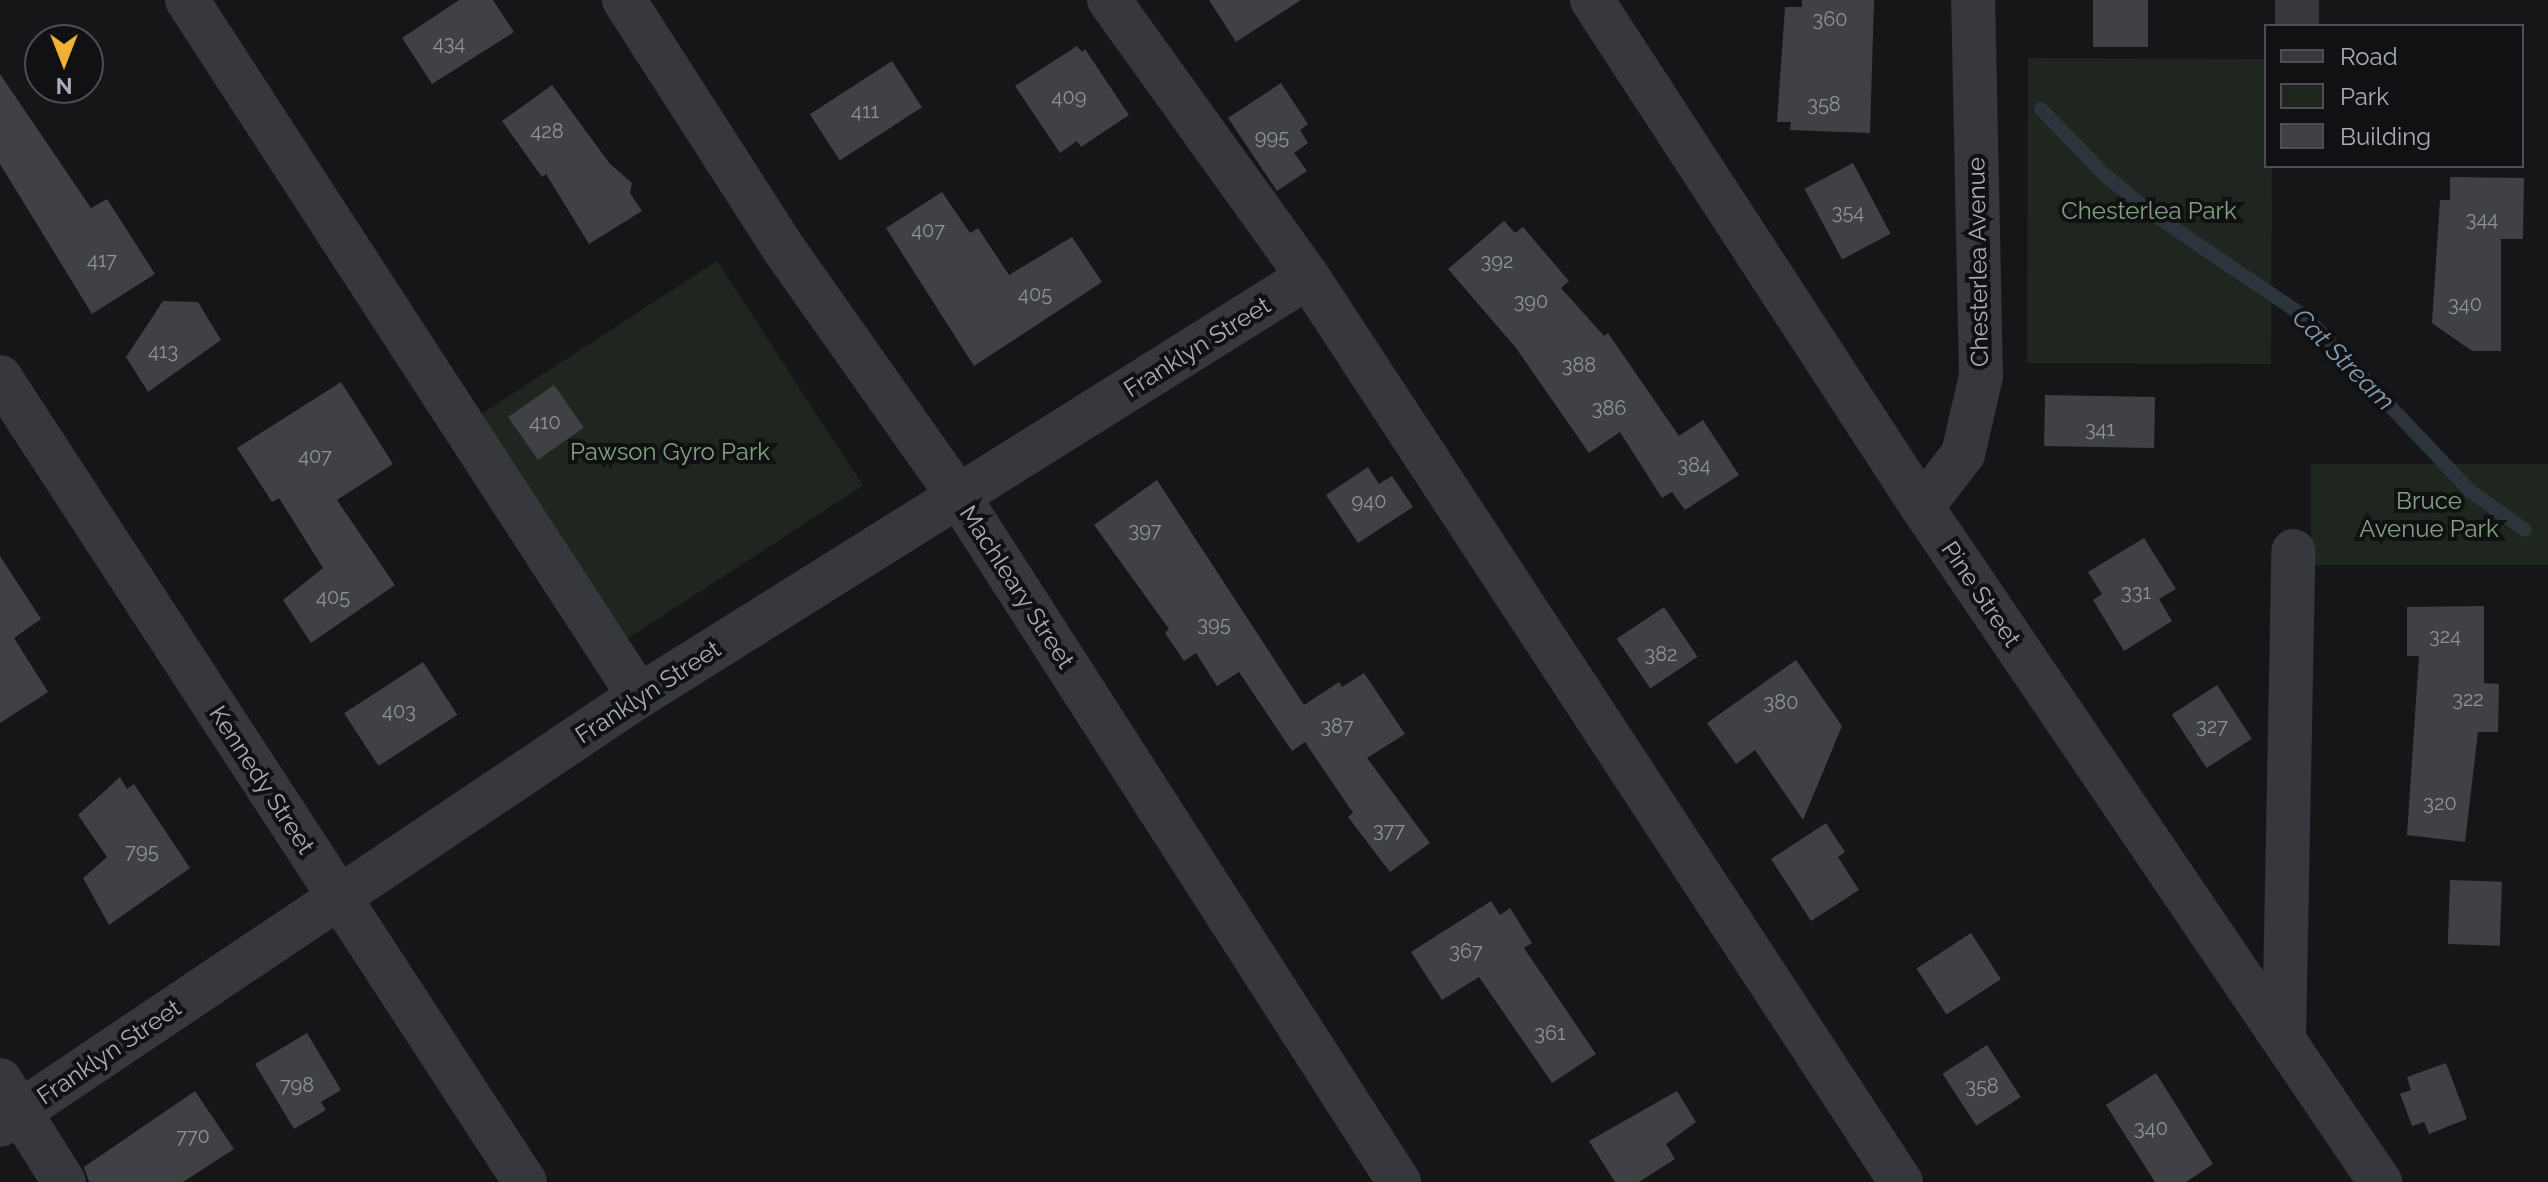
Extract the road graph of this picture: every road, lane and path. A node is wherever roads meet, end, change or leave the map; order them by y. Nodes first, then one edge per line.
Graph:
1 (187, 0) edge
2 (624, 0) edge
3 (1109, 0) edge
4 (1592, 0) edge
5 (1973, 0) edge
6 (2297, 0) edge
7 (2297, 24) edge
8 (1308, 277) junction
9 (0, 377) edge
10 (959, 497) junction
11 (1922, 507) junction
12 (2293, 551) dead end
13 (639, 696) junction
14 (339, 898) junction
15 (2284, 1040) junction
16 (7, 1105) edge
17 (64, 1182) edge
18 (525, 1182) edge
19 (1399, 1182) edge
20 (1901, 1182) edge
21 (2380, 1182) edge

1 - 13 street
2 - 10 street, Machleary Street
3 - 8 street
4 - 11 street, Pine Street
5 - 11 street, Chesterlea Avenue
6 - 7 street
8 - 10 street, Franklyn Street
8 - 20 street
9 - 14 street, Kennedy Street
10 - 13 street, Franklyn Street
10 - 19 street, Machleary Street
11 - 15 street, Pine Street
12 - 15 street
13 - 14 street, Franklyn Street
14 - 16 street, Franklyn Street
14 - 18 street, Kennedy Street
15 - 21 street, Pine Street
16 - 17 street

